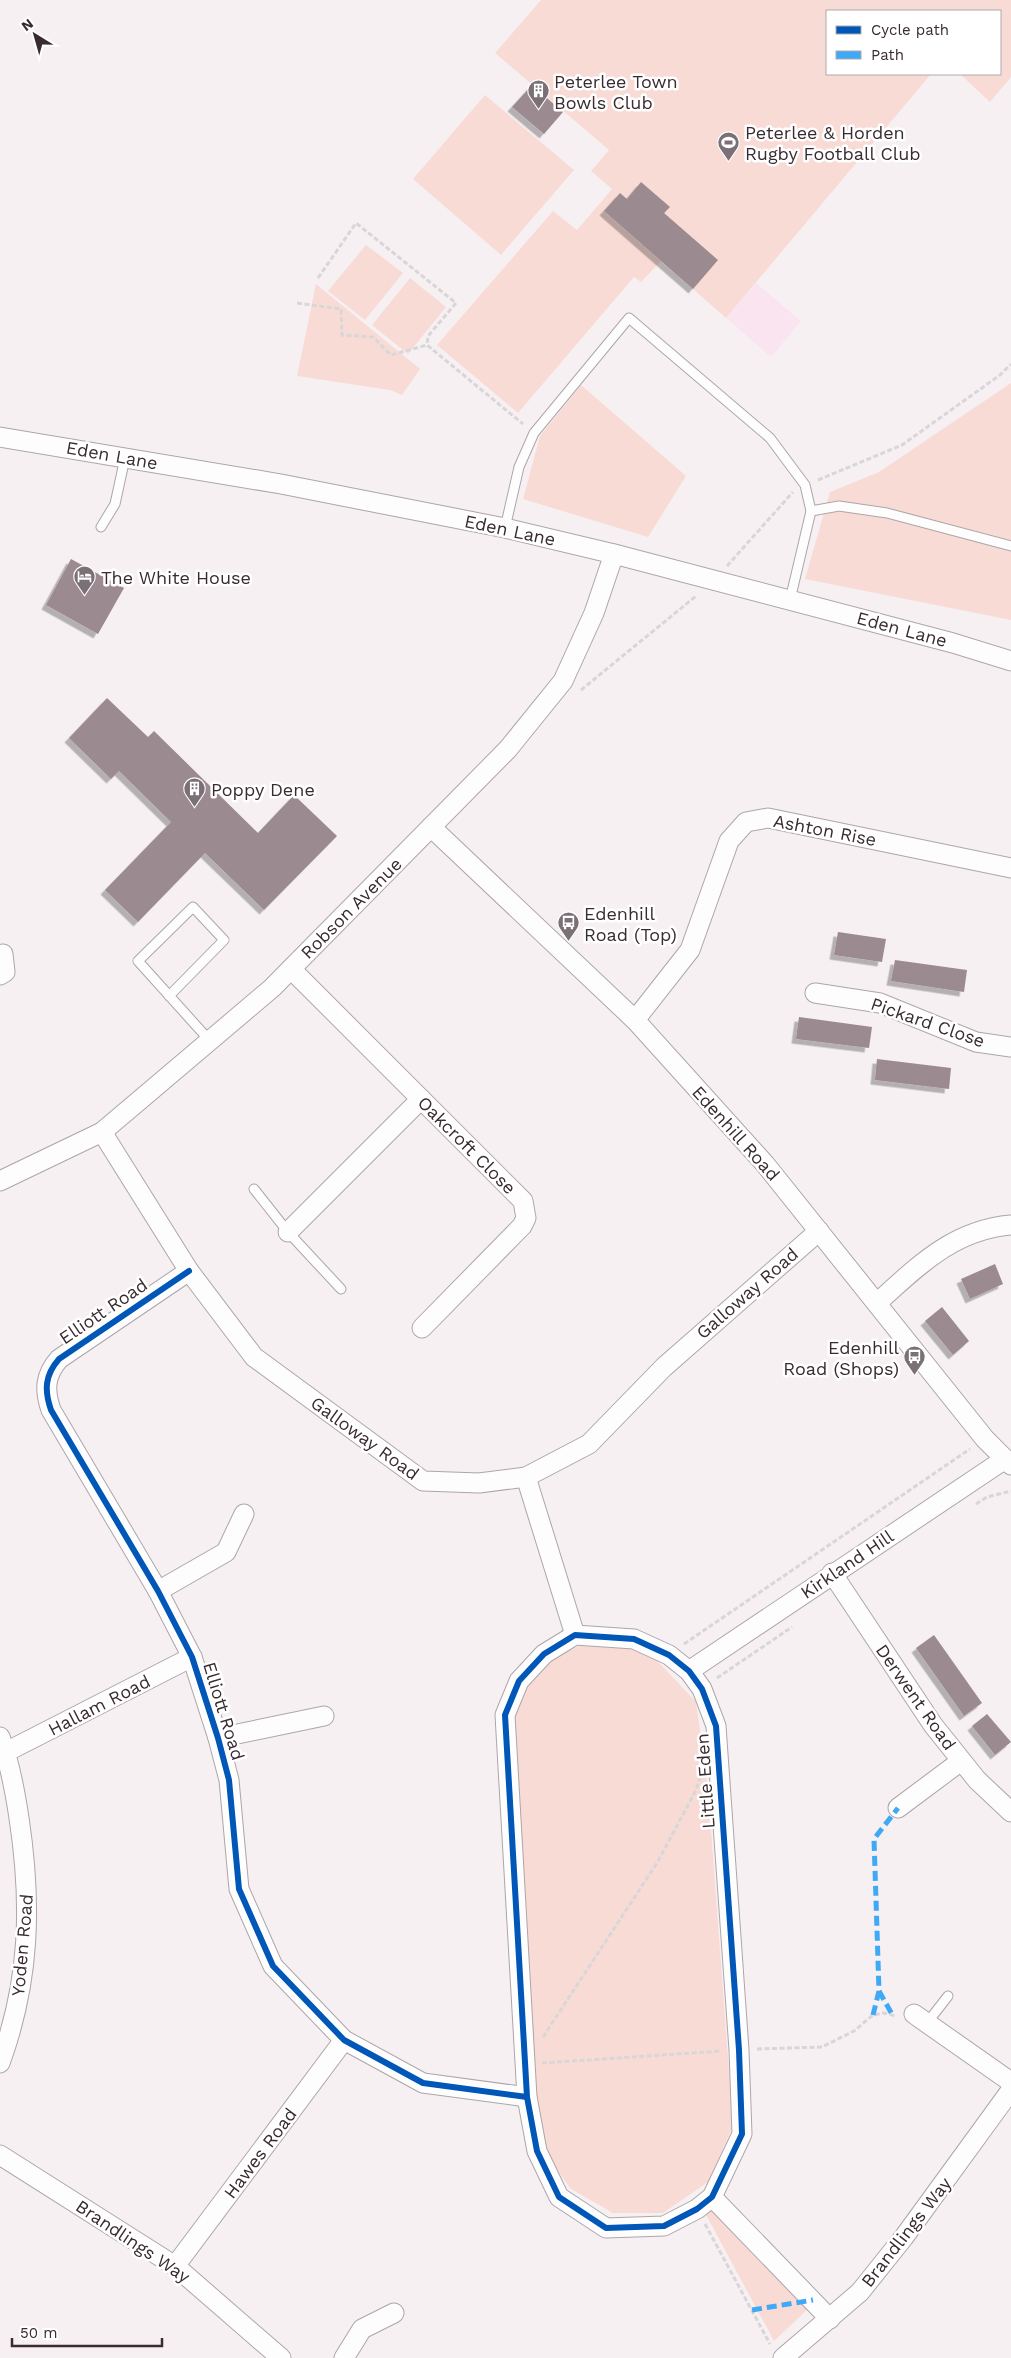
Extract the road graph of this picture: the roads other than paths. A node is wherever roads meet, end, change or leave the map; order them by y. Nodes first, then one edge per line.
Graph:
1 (0, 437) edge
2 (125, 458) junction
3 (811, 511) junction
4 (101, 528) dead end
5 (505, 528) junction
6 (1011, 546) edge
7 (614, 554) junction
8 (790, 600) junction
9 (1011, 661) edge
10 (431, 827) junction
11 (1011, 868) edge
12 (3, 954) dead end
13 (291, 969) junction
14 (0, 975) edge
15 (814, 993) dead end
16 (170, 996) junction
17 (635, 1020) junction
18 (210, 1041) junction
19 (1011, 1047) edge
20 (421, 1099) junction
21 (102, 1132) junction
22 (0, 1181) edge
23 (254, 1189) dead end
24 (1011, 1225) edge
25 (288, 1232) junction
26 (819, 1232) junction
27 (189, 1271) junction
28 (341, 1289) dead end
29 (877, 1303) junction
30 (422, 1328) dead end
31 (1008, 1462) edge
32 (526, 1478) junction
33 (244, 1514) dead end
34 (832, 1573) junction
35 (158, 1591) junction
36 (575, 1635) junction
37 (192, 1657) junction
38 (689, 1670) junction
39 (324, 1716) dead end
40 (218, 1738) junction
41 (3, 1745) edge
42 (961, 1761) junction
43 (898, 1808) dead end
44 (1011, 1812) edge
45 (948, 1996) dead end
46 (920, 2019) joint
47 (344, 2040) junction
48 (0, 2063) edge
49 (1011, 2082) edge
50 (1011, 2090) edge
51 (527, 2097) junction
52 (0, 2155) edge
53 (712, 2197) junction
54 (175, 2266) junction
55 (394, 2314) dead end
56 (830, 2319) junction
57 (778, 2354) edge
58 (280, 2358) edge
59 (344, 2358) edge

1 - 2 street, Eden Lane
2 - 4 lane
2 - 5 street, Eden Lane
3 - 5 lane
3 - 6 lane
3 - 8 lane
5 - 7 street, Eden Lane
7 - 8 street, Eden Lane
7 - 10 street, Robson Avenue
8 - 9 street, Eden Lane
10 - 13 street, Robson Avenue
10 - 17 street, Edenhill Road
11 - 17 street, Ashton Rise
12 - 14 street
13 - 18 street, Robson Avenue
13 - 20 street, Oakcroft Close
15 - 19 street, Pickard Close
16 - 16 lane
16 - 18 lane
17 - 26 street, Edenhill Road
18 - 21 street, Robson Avenue
20 - 25 street
20 - 30 street, Oakcroft Close
21 - 22 street, Robson Avenue
21 - 27 street, Galloway Road
23 - 25 lane
24 - 29 street
25 - 28 lane
26 - 29 street, Edenhill Road
26 - 32 street, Galloway Road
27 - 32 street, Galloway Road
27 - 35 street, Elliott Road
29 - 31 street, Edenhill Road
31 - 34 street, Kirkland Hill
32 - 36 street
33 - 35 street
34 - 38 street, Kirkland Hill
34 - 42 street, Derwent Road
35 - 37 street, Elliott Road
36 - 38 street, Little Eden
36 - 51 street, Little Eden
37 - 40 street, Elliott Road
37 - 41 street, Hallam Road
38 - 53 street, Little Eden
39 - 40 street
40 - 47 street, Elliott Road
41 - 48 street, Yoden Road
42 - 43 street
42 - 44 street, Derwent Road
45 - 46 lane
46 - 49 street
47 - 51 street, Elliott Road
47 - 54 street, Hawes Road
50 - 56 street, Brandlings Way
51 - 53 street, Little Eden
52 - 54 street, Brandlings Way
53 - 56 street
54 - 58 street, Brandlings Way
55 - 59 street
56 - 57 street, Brandlings Way

